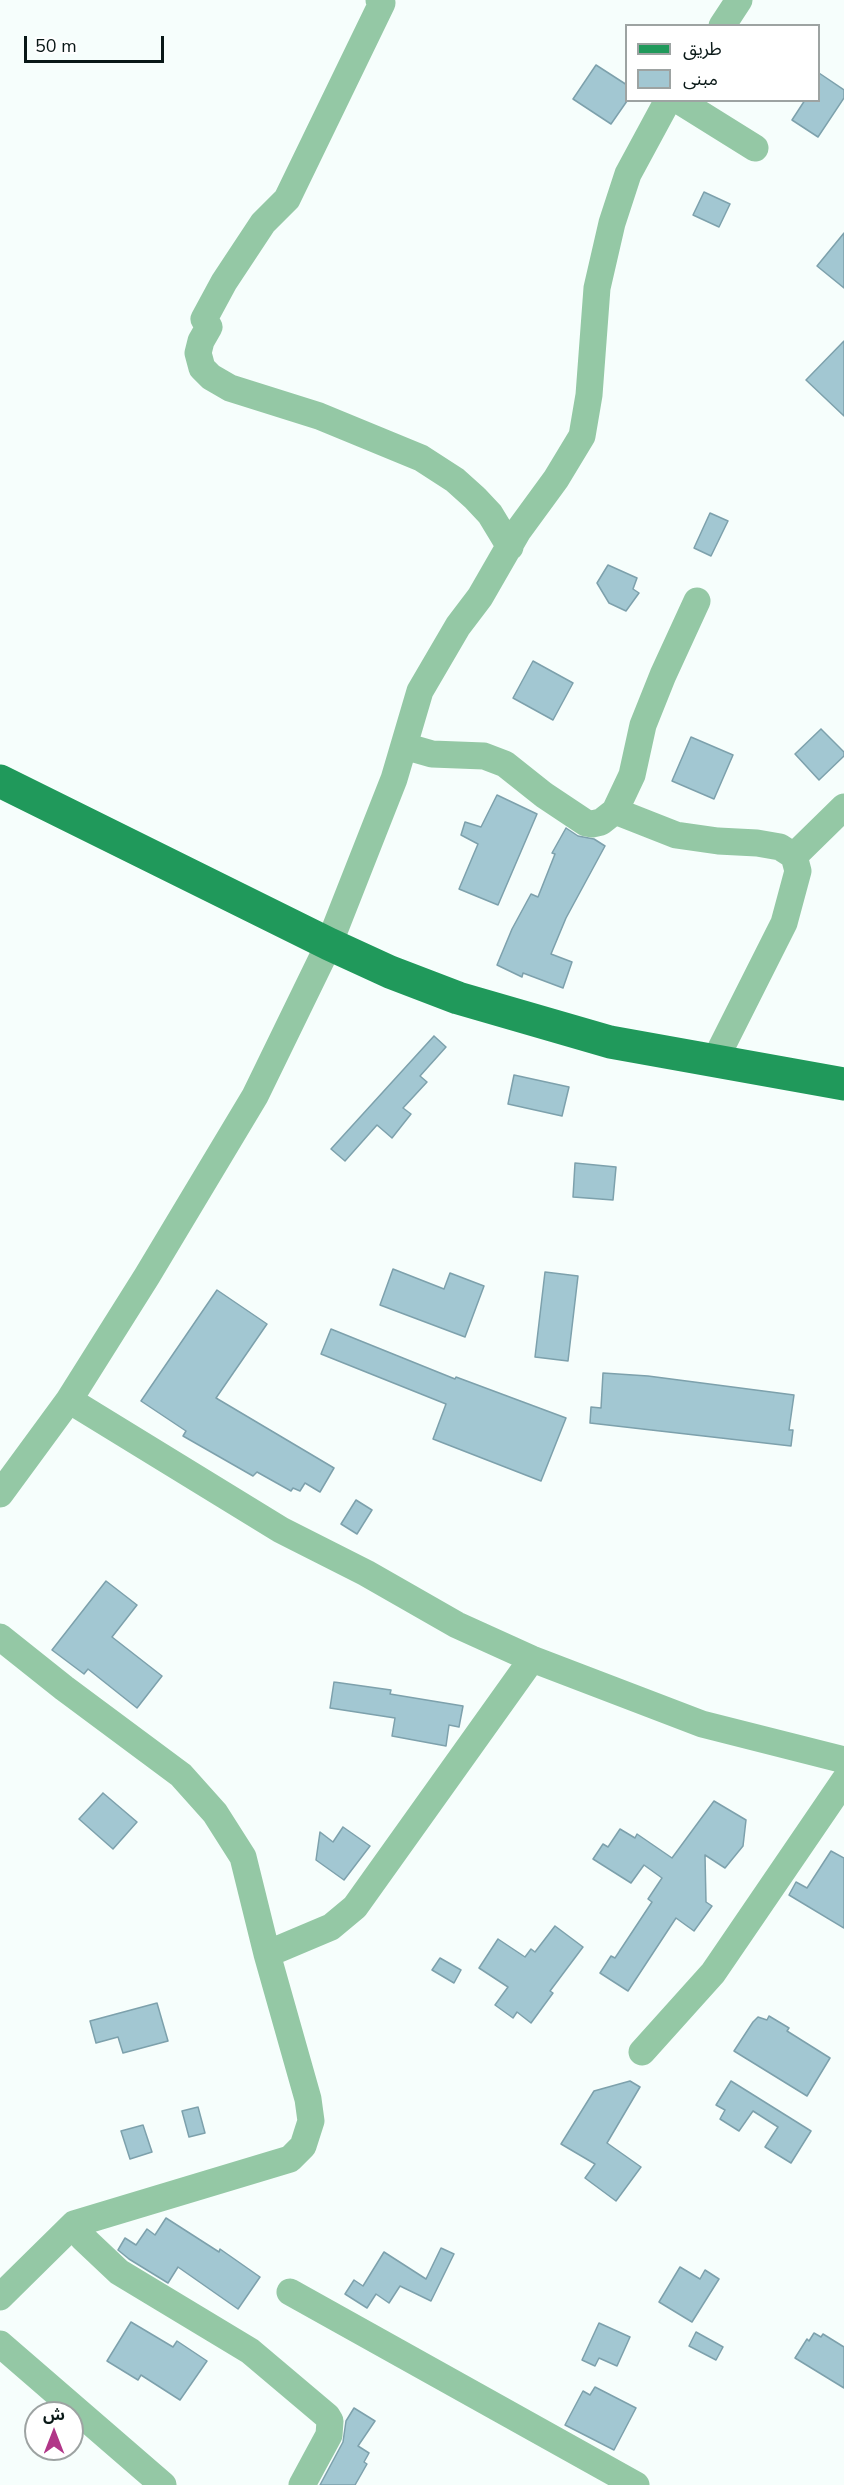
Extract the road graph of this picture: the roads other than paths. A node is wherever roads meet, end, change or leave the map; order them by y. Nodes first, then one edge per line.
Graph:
1 (739, 0) edge
2 (382, 1) edge
3 (723, 24) edge
4 (667, 102) edge
5 (681, 102) edge
6 (754, 148) dead end
7 (510, 547) junction
8 (698, 601) dead end
9 (404, 746) junction
10 (0, 781) edge
11 (844, 807) edge
12 (615, 811) junction
13 (794, 856) junction
14 (329, 944) junction
15 (714, 1062) junction
16 (844, 1084) edge
17 (69, 1400) junction
18 (0, 1494) edge
19 (0, 1637) edge
20 (532, 1659) junction
21 (844, 1760) edge
22 (844, 1781) edge
23 (267, 1954) junction
24 (642, 2052) dead end
25 (74, 2224) junction
26 (290, 2292) dead end
27 (0, 2297) edge
28 (0, 2344) edge
29 (163, 2485) edge
30 (302, 2485) edge
31 (636, 2485) edge

1 - 3 street
2 - 7 street
4 - 7 street
5 - 6 street
7 - 9 street
8 - 12 street
9 - 12 street
9 - 14 street
10 - 14 main road
11 - 13 street
12 - 13 street
13 - 15 street
14 - 15 main road
14 - 17 street
15 - 16 main road
17 - 18 street
17 - 20 street
19 - 23 street
20 - 21 street
20 - 23 street
22 - 24 street
23 - 25 street
25 - 27 street
25 - 30 street
26 - 31 street
28 - 29 street

